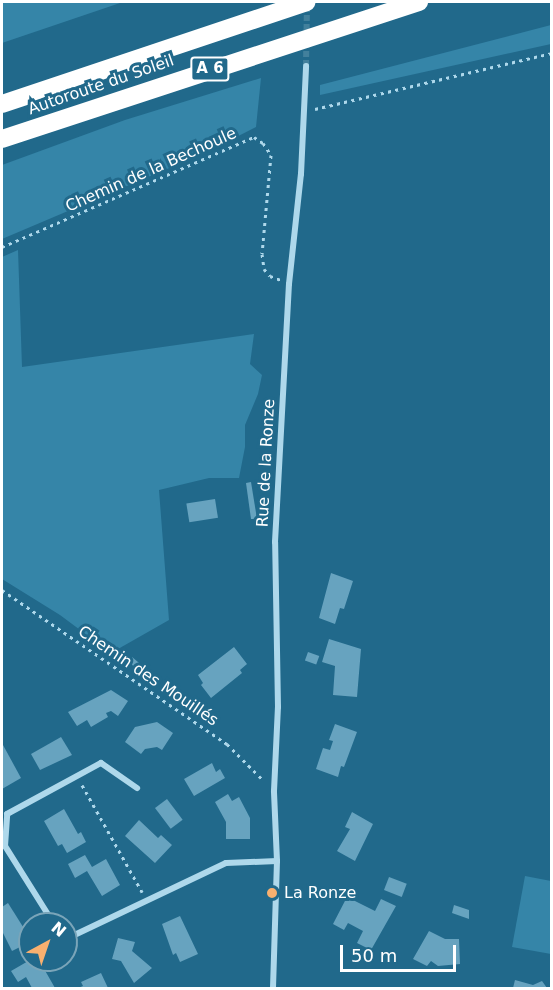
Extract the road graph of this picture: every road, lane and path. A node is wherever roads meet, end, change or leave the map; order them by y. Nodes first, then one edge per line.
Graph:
1 (306, 2) edge
2 (420, 2) edge
3 (552, 52) edge
4 (306, 66) tunnel mouth
5 (2, 104) edge
6 (304, 111) junction
7 (2, 140) edge
8 (2, 247) edge
9 (289, 284) junction
10 (2, 590) edge
11 (77, 776) junction
12 (137, 788) dead end
13 (274, 791) junction
14 (277, 861) junction
15 (147, 900) junction
16 (46, 912) edge
17 (78, 933) edge
18 (273, 988) edge

1 - 5 highway, Autoroute du Soleil / A 6
2 - 7 highway, Autoroute du Soleil / A 6
3 - 6 path
4 - 6 street, Rue de la Ronze
6 - 9 street, Rue de la Ronze
8 - 9 path, Chemin de la Bechoule
9 - 13 street, Rue de la Ronze
10 - 13 path, Chemin des Mouillés
11 - 12 street
11 - 15 path
11 - 16 street
13 - 14 street, Rue de la Ronze
14 - 15 street
14 - 18 street, Rue de la Ronze
15 - 17 street

